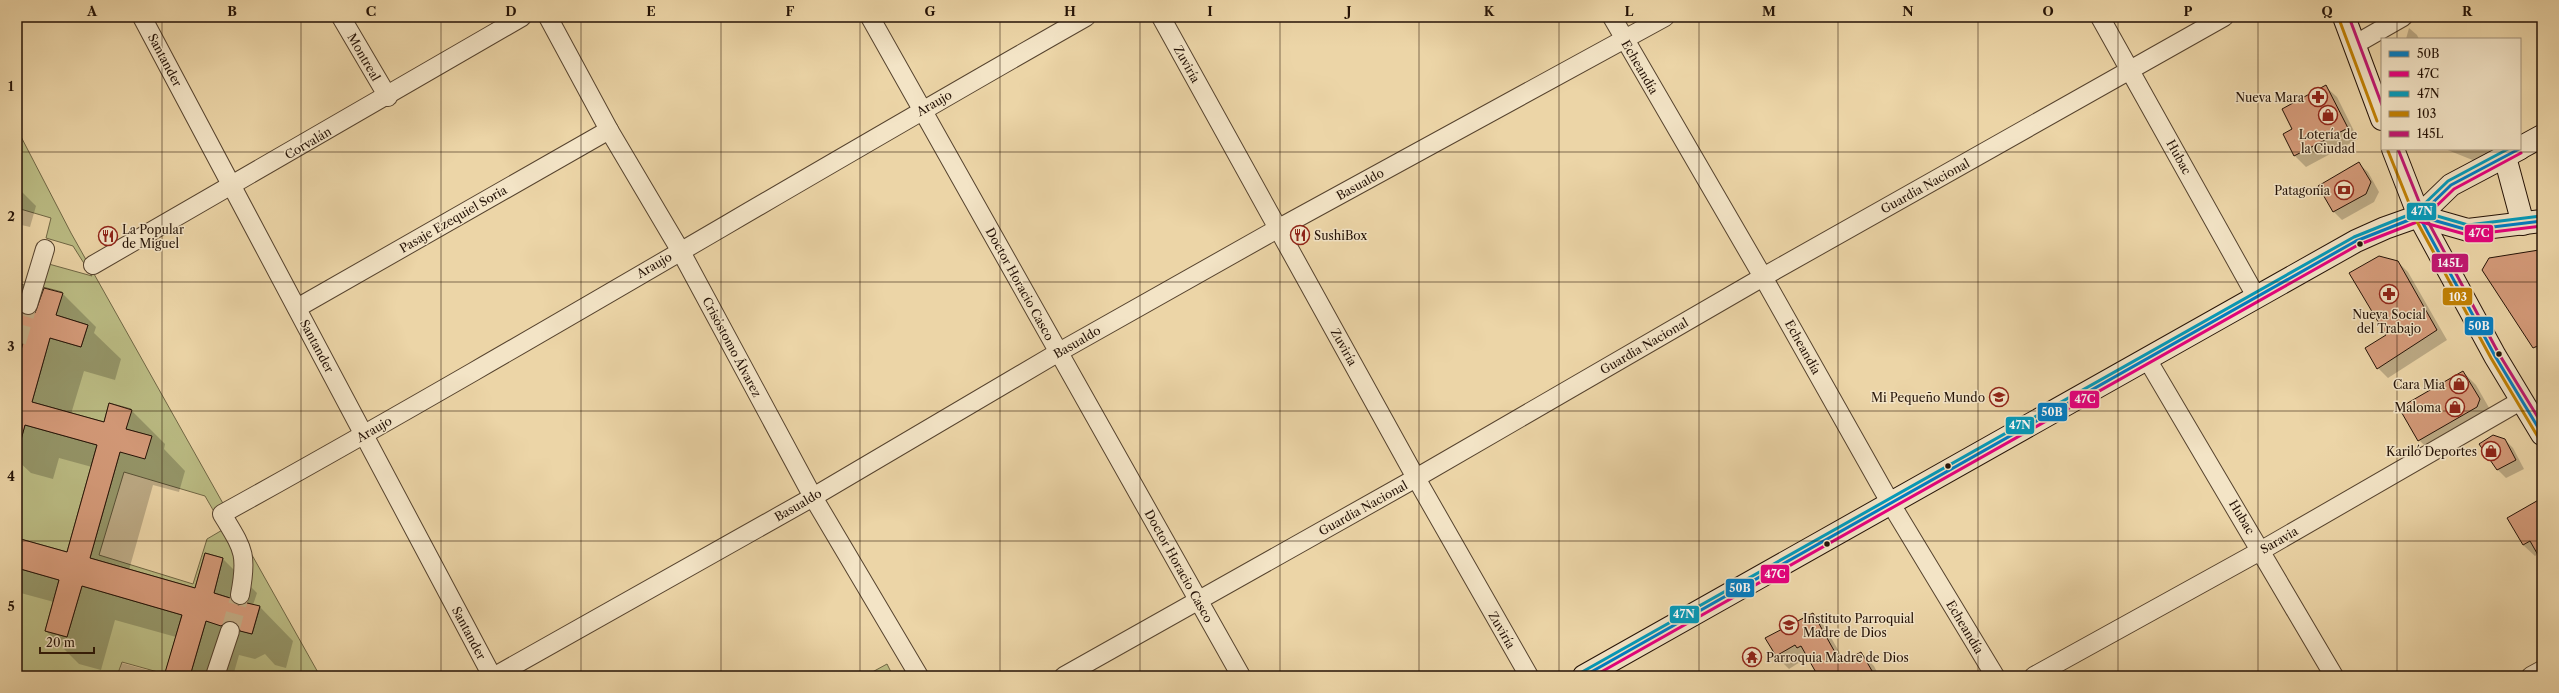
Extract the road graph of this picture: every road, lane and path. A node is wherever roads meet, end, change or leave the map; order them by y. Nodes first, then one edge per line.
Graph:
1 (142, 17) edge
2 (341, 17) edge
3 (522, 17) edge
4 (548, 17) edge
5 (870, 17) edge
6 (1086, 17) edge
7 (1161, 17) edge
8 (1612, 17) edge
9 (1665, 17) edge
10 (2100, 17) edge
11 (2224, 17) edge
12 (2344, 17) edge
13 (2403, 17) edge
14 (1624, 40) junction
15 (2354, 45) junction
16 (2131, 70) junction
17 (388, 97) junction
18 (922, 110) junction
19 (2381, 116) edge
20 (610, 130) junction
21 (2542, 136) edge
22 (2521, 148) edge
23 (2393, 150) edge
24 (2515, 151) edge
25 (232, 186) junction
26 (2419, 216) junction
27 (2532, 222) edge
28 (1279, 228) junction
29 (45, 249) dead end
30 (680, 250) junction
31 (93, 265) dead end
32 (1763, 277) junction
33 (2256, 298) junction
34 (28, 305) tunnel mouth
35 (297, 308) junction
36 (1059, 352) junction
37 (2147, 359) junction
38 (2522, 400) junction
39 (2542, 434) edge
40 (365, 435) junction
41 (1416, 478) junction
42 (813, 497) junction
43 (1891, 504) junction
44 (2262, 550) junction
45 (240, 595) tunnel mouth
46 (1198, 600) junction
47 (230, 631) tunnel mouth
48 (2542, 670) edge
49 (215, 676) edge
50 (492, 676) edge
51 (495, 676) edge
52 (919, 676) edge
53 (1064, 676) edge
54 (1241, 676) edge
55 (1529, 676) edge
56 (1584, 676) edge
57 (1995, 676) edge
58 (2034, 676) edge
59 (2334, 676) edge
60 (2531, 676) edge

1 - 25 street, Santander
2 - 17 street, Montreal
3 - 17 street, Corvalán
4 - 20 street, Crisóstomo Álvarez
5 - 18 street, Doctor Horacio Casco
6 - 18 street, Araujo
7 - 28 street, Zuviría
8 - 14 street, Echeandía
9 - 14 street, Basualdo
10 - 16 street, Hubac
11 - 16 street, Guardia Nacional
12 - 15 main road
13 - 15 street
14 - 28 street, Basualdo
14 - 32 street, Echeandía
15 - 19 main road
16 - 32 street, Guardia Nacional
16 - 33 street, Hubac
17 - 25 street, Corvalán
18 - 30 street, Araujo
18 - 36 street, Doctor Horacio Casco
20 - 30 street, Crisóstomo Álvarez
20 - 35 street, Pasaje Ezequiel Soria
21 - 22 main road
23 - 26 main road
24 - 26 main road
24 - 27 main road
25 - 31 street, Corvalán
25 - 35 street, Santander
26 - 27 main road
26 - 33 main road
26 - 38 main road
28 - 36 street, Basualdo
28 - 41 street, Zuviría
29 - 34 street
30 - 40 street, Araujo
30 - 42 street, Crisóstomo Álvarez
32 - 41 street, Guardia Nacional
32 - 43 street, Echeandía
33 - 37 main road
35 - 40 street, Santander
36 - 42 street, Basualdo
36 - 46 street, Doctor Horacio Casco
37 - 43 main road
37 - 44 street, Hubac
38 - 39 main road
38 - 44 street, Saravia
40 - 45 street, Araujo
40 - 50 street, Santander
41 - 46 street, Guardia Nacional
41 - 55 street, Zuviría
42 - 51 street, Basualdo
42 - 52 street, Crisóstomo Álvarez
43 - 56 main road
43 - 57 street, Echeandía
44 - 58 street, Saravia
44 - 59 street, Hubac
46 - 53 street, Guardia Nacional
46 - 54 street, Doctor Horacio Casco
47 - 49 street
48 - 60 street

